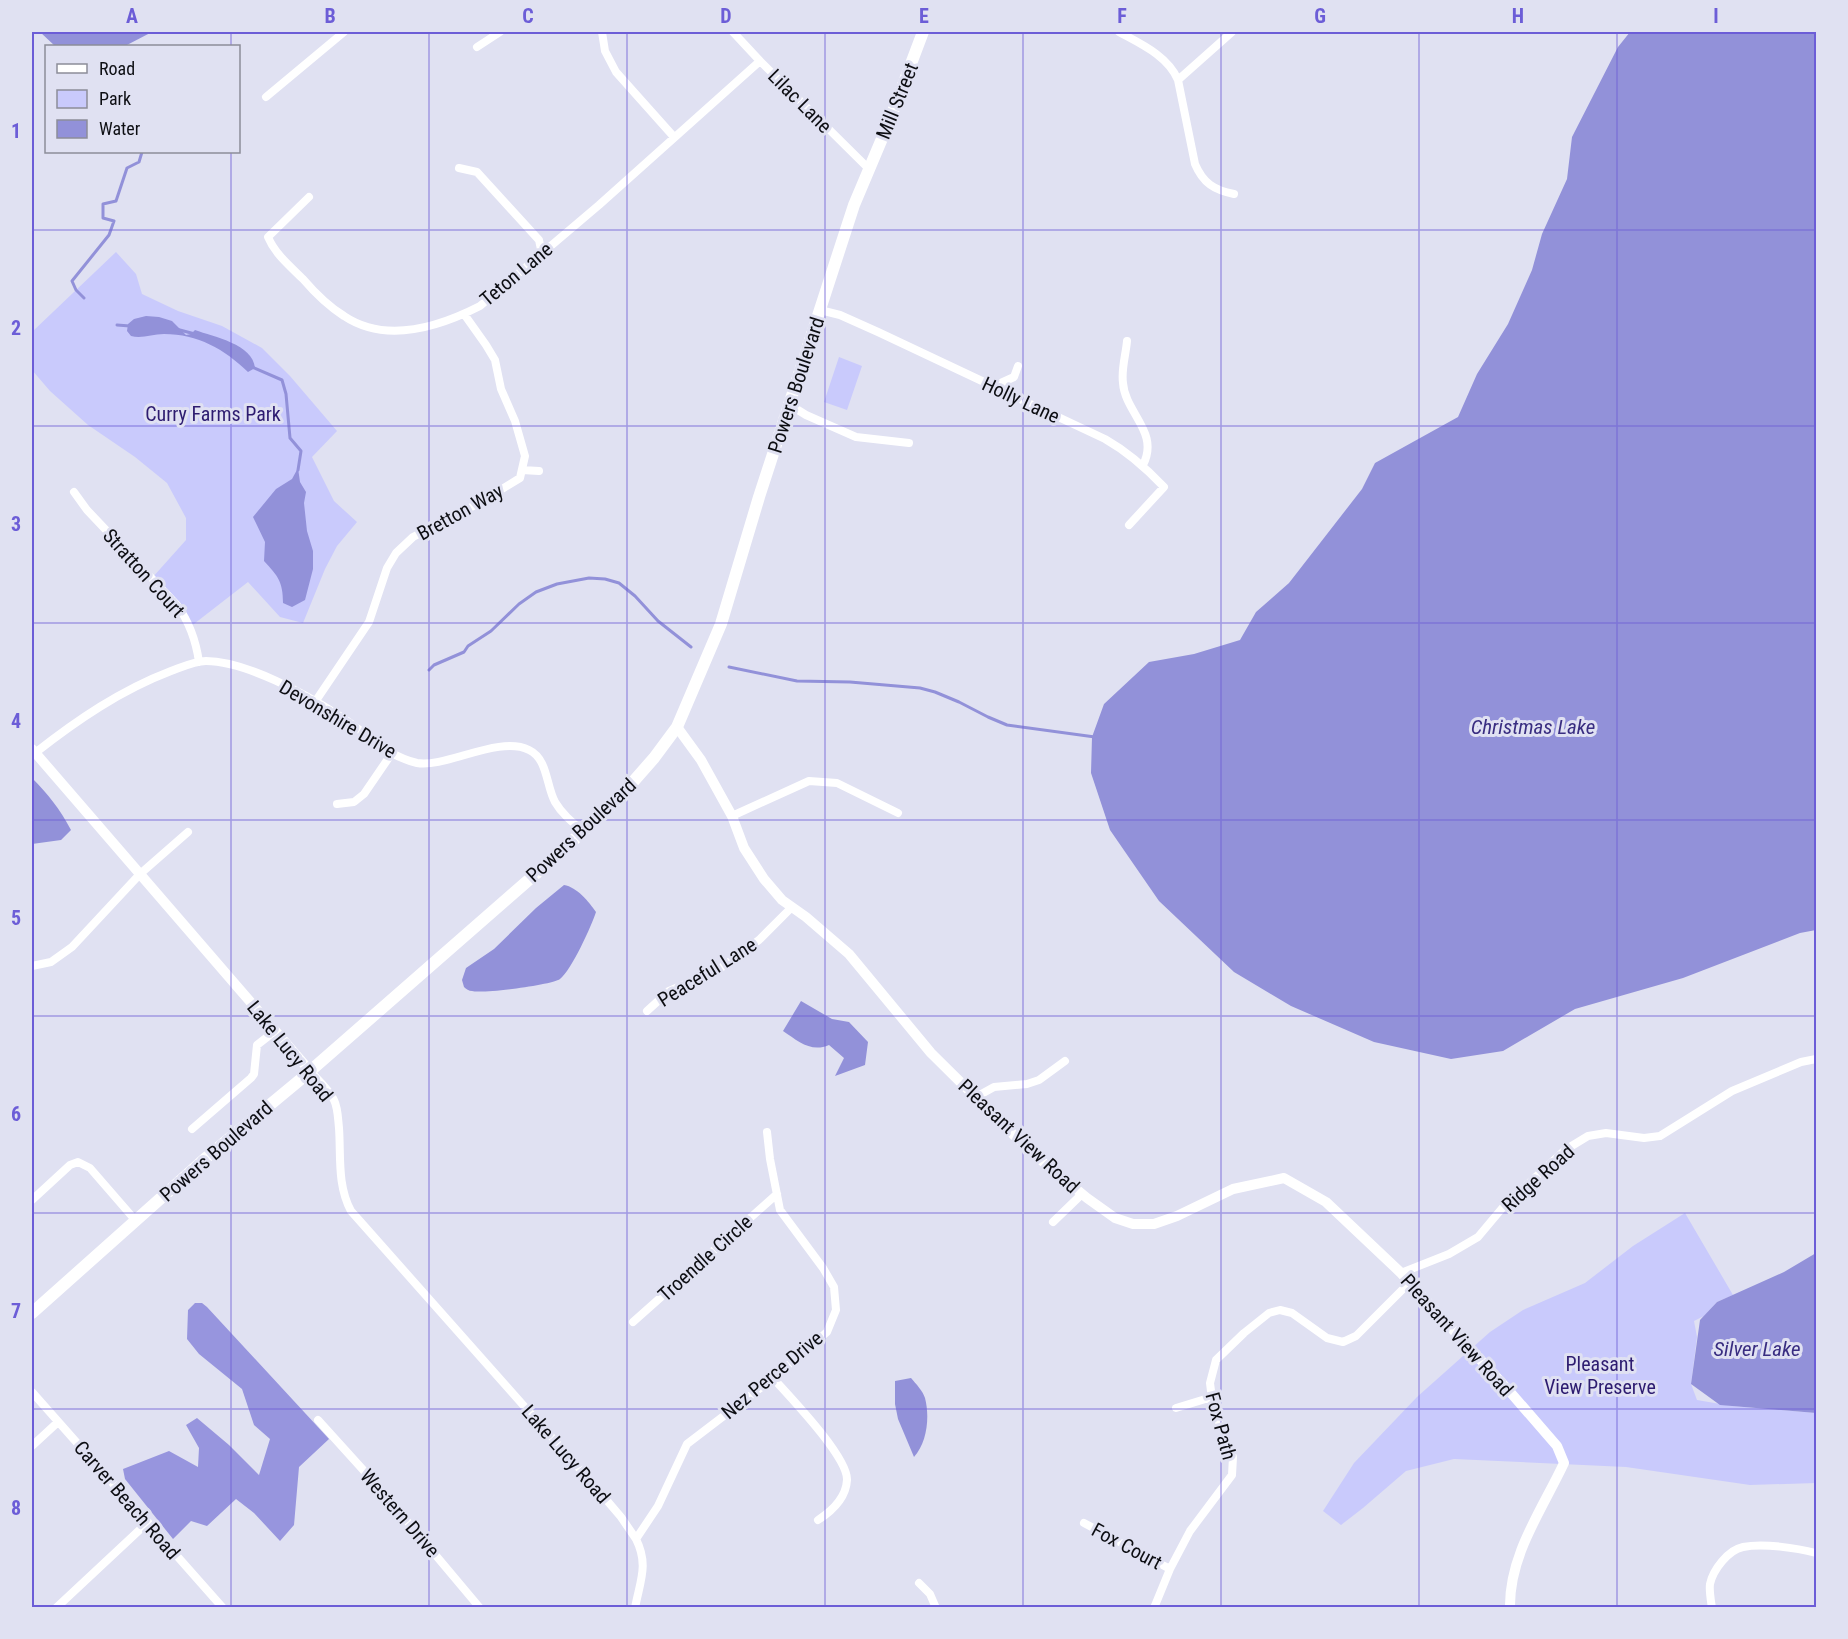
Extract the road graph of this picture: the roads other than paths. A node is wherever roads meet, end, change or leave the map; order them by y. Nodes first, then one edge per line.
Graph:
1 (344, 32) edge
2 (500, 32) edge
3 (602, 32) edge
4 (733, 32) edge
5 (923, 32) edge
6 (1119, 32) edge
7 (1232, 32) edge
8 (477, 47) dead end
9 (760, 61) junction
10 (1178, 80) junction
11 (266, 97) dead end
12 (674, 137) junction
13 (459, 168) dead end
14 (868, 169) junction
15 (1234, 194) dead end
16 (309, 197) dead end
17 (542, 254) junction
18 (820, 310) junction
19 (464, 314) junction
20 (1127, 341) dead end
21 (1018, 366) dead end
22 (992, 387) junction
23 (790, 405) junction
24 (909, 443) dead end
25 (1143, 465) junction
26 (522, 470) junction
27 (539, 471) dead end
28 (74, 492) dead end
29 (1129, 525) dead end
30 (199, 662) junction
31 (315, 702) junction
32 (677, 727) junction
33 (33, 751) edge
34 (392, 753) junction
35 (337, 804) dead end
36 (898, 813) dead end
37 (732, 816) junction
38 (583, 831) junction
39 (188, 832) dead end
40 (140, 874) junction
41 (792, 907) junction
42 (32, 966) edge
43 (647, 1011) dead end
44 (275, 1031) junction
45 (1816, 1059) edge
46 (1065, 1061) dead end
47 (310, 1071) junction
48 (976, 1097) junction
49 (192, 1129) dead end
50 (767, 1132) dead end
51 (777, 1194) junction
52 (1082, 1194) junction
53 (32, 1200) edge
54 (136, 1221) junction
55 (1053, 1222) dead end
56 (1401, 1273) junction
57 (1410, 1282) junction
58 (32, 1313) edge
59 (633, 1322) dead end
60 (773, 1378) junction
61 (32, 1392) edge
62 (1212, 1396) junction
63 (1176, 1408) dead end
64 (318, 1420) dead end
65 (58, 1422) junction
66 (32, 1446) edge
67 (818, 1520) dead end
68 (148, 1522) junction
69 (1084, 1523) dead end
70 (636, 1539) junction
71 (1816, 1553) edge
72 (1170, 1569) junction
73 (919, 1583) dead end
74 (56, 1608) edge
75 (223, 1608) edge
76 (480, 1608) edge
77 (635, 1608) edge
78 (936, 1608) edge
79 (1154, 1608) edge
80 (1510, 1608) edge
81 (1712, 1608) edge

1 - 11 street
2 - 8 street
3 - 12 street
4 - 9 street, Lilac Lane
5 - 14 main road, Mill Street
6 - 10 street
7 - 10 street
9 - 12 street, Teton Lane
9 - 14 street, Lilac Lane
10 - 15 street
12 - 17 street, Teton Lane
13 - 17 street
14 - 18 main road, Powers Boulevard
16 - 19 street, Teton Lane
17 - 19 street, Teton Lane
18 - 22 street, Holly Lane
18 - 23 main road, Powers Boulevard
19 - 26 street, Bretton Way
20 - 25 street
21 - 22 street
22 - 25 street, Holly Lane
23 - 24 street
23 - 32 main road, Powers Boulevard
25 - 29 street, Holly Lane
26 - 27 street
26 - 31 street, Bretton Way
28 - 30 street, Stratton Court
30 - 31 street, Devonshire Drive
30 - 33 street, Devonshire Drive
31 - 34 street, Devonshire Drive
32 - 37 street, Pleasant View Road
32 - 38 main road, Powers Boulevard
33 - 40 street, Lake Lucy Road
34 - 35 street
34 - 38 street, Devonshire Drive
36 - 37 street
37 - 41 street, Pleasant View Road
38 - 47 main road, Powers Boulevard
39 - 40 street
40 - 42 street
40 - 44 street, Lake Lucy Road
41 - 43 street, Peaceful Lane
41 - 48 street, Pleasant View Road
44 - 47 street, Lake Lucy Road
44 - 49 street
45 - 56 street, Ridge Road
46 - 48 street
47 - 54 main road, Powers Boulevard
47 - 70 street, Lake Lucy Road
48 - 52 street, Pleasant View Road
50 - 51 street, Nez Perce Drive
51 - 59 street, Troendle Circle
51 - 60 street, Nez Perce Drive
52 - 55 street
52 - 56 street, Pleasant View Road
53 - 54 street
54 - 58 main road, Powers Boulevard
56 - 57 street, Pleasant View Road
57 - 62 street, Fox Path
57 - 80 street, Pleasant View Road
60 - 67 street
60 - 70 street, Nez Perce Drive
61 - 65 street, Carver Beach Road
62 - 63 street
62 - 72 street, Fox Path
64 - 76 street, Western Drive
65 - 66 street
65 - 68 street, Carver Beach Road
68 - 74 street
68 - 75 street, Carver Beach Road
69 - 72 street, Fox Court
70 - 77 street
71 - 81 street
72 - 79 street, Fox Path
73 - 78 street

